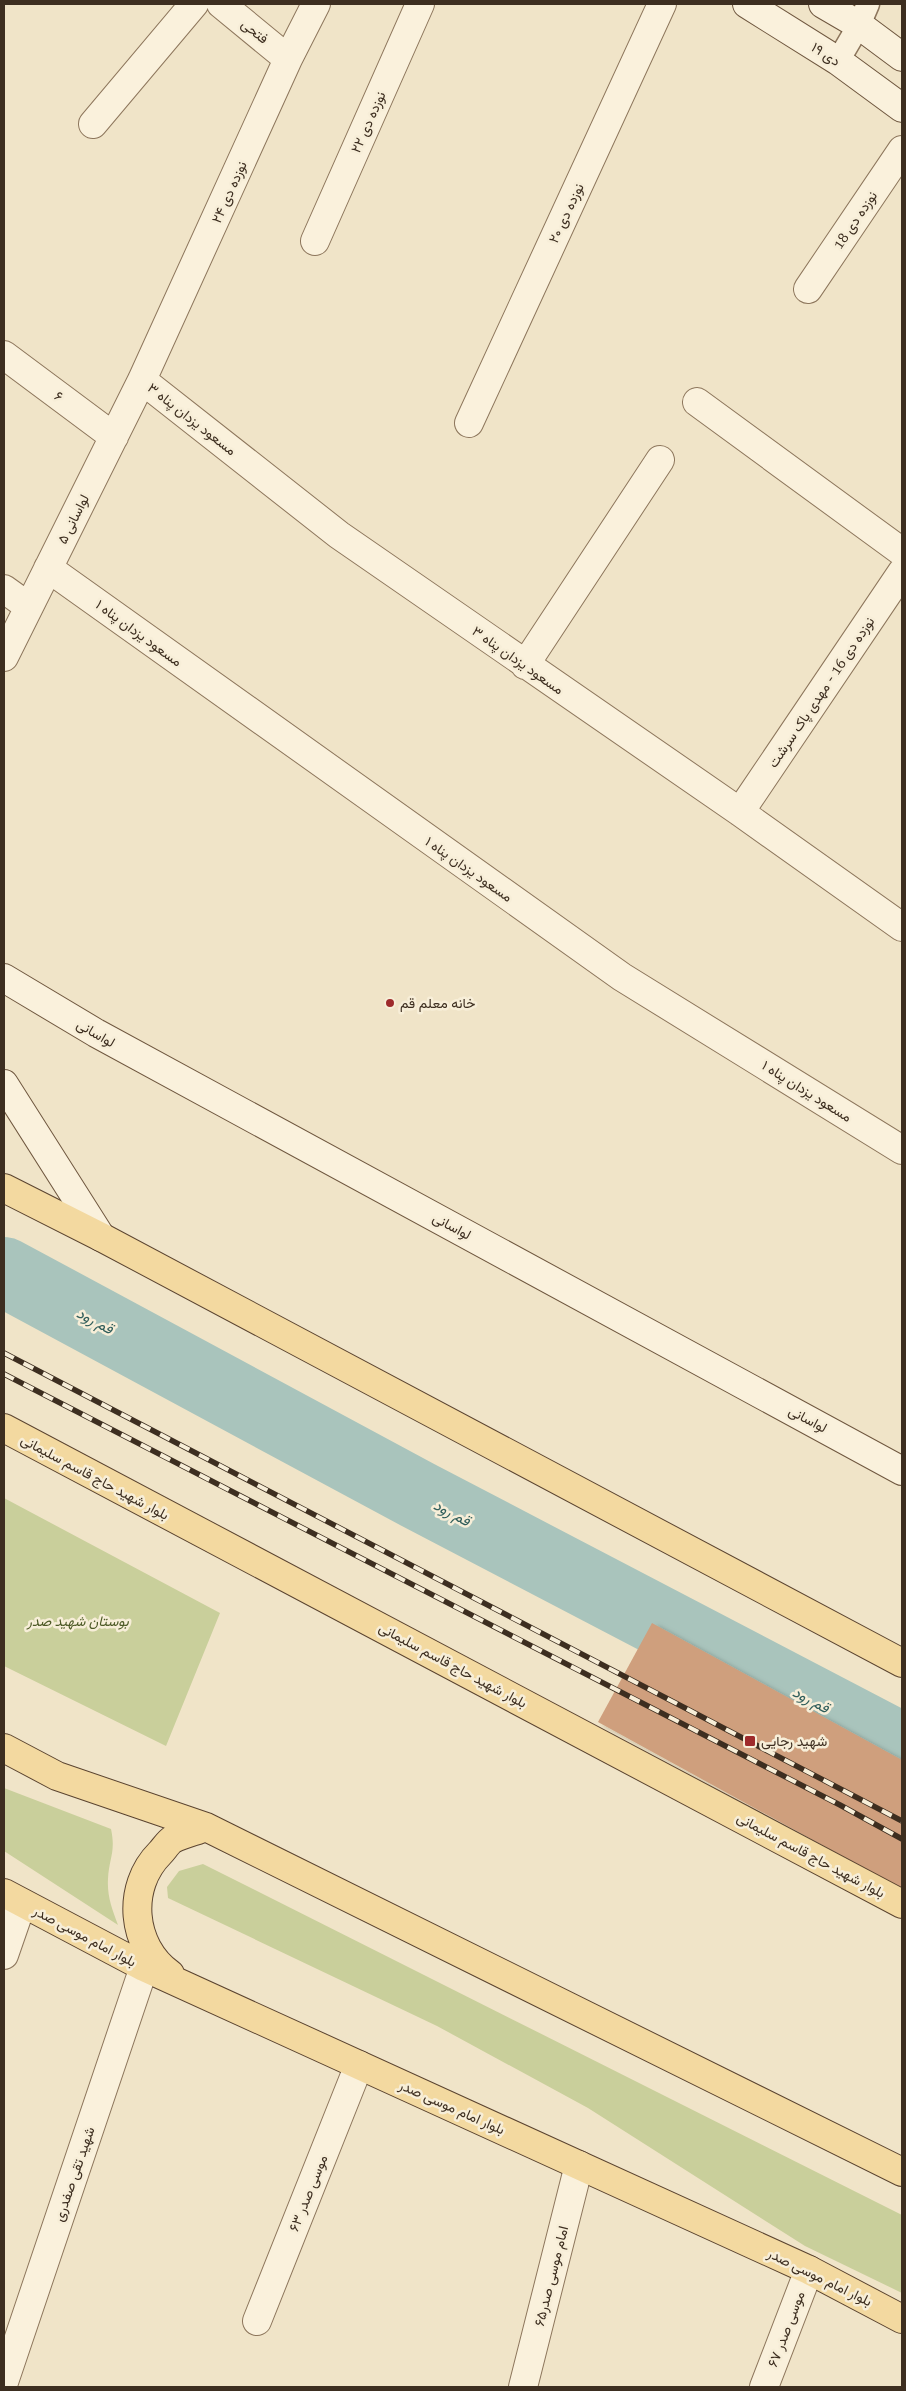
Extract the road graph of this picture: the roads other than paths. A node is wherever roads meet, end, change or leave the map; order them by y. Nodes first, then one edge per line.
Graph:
1 (194, 4) edge
2 (221, 4) edge
3 (316, 4) edge
4 (420, 4) edge
5 (662, 4) edge
6 (823, 4) edge
7 (751, 5) edge
8 (863, 14) edge
9 (902, 57) edge
10 (288, 59) junction
11 (838, 61) junction
12 (902, 108) edge
13 (93, 124) dead end
14 (902, 150) edge
15 (315, 241) dead end
16 (808, 289) dead end
17 (4, 355) edge
18 (142, 380) junction
19 (697, 402) dead end
20 (469, 422) dead end
21 (114, 437) junction
22 (660, 460) dead end
23 (902, 552) edge
24 (48, 568) junction
25 (902, 572) edge
26 (4, 589) edge
27 (29, 607) junction
28 (4, 657) edge
29 (526, 666) junction
30 (740, 812) junction
31 (902, 927) edge
32 (4, 978) edge
33 (4, 1084) edge
34 (902, 1150) edge
35 (4, 1188) edge
36 (101, 1237) junction
37 (4, 1428) edge
38 (902, 1470) edge
39 (902, 1663) edge
40 (4, 1748) edge
41 (206, 1827) junction
42 (13, 1898) edge
43 (902, 1904) edge
44 (4, 1955) edge
45 (144, 1967) junction
46 (186, 1986) junction
47 (359, 2065) junction
48 (579, 2165) junction
49 (902, 2172) edge
50 (809, 2270) junction
51 (902, 2319) edge
52 (257, 2321) dead end
53 (4, 2382) edge
54 (523, 2387) edge
55 (764, 2387) edge

1 - 13 street
2 - 10 street, فتحی
3 - 10 street, نوزده دی ۲۴
4 - 15 street, نوزده دی ۲۲
5 - 20 street, نوزده دی ۲۰
6 - 8 street
7 - 11 street, ۱۹ دی
8 - 9 street
8 - 11 lane
10 - 18 street, نوزده دی ۲۴
11 - 12 street, ۱۹ دی
14 - 16 street, نوزده دی 18
17 - 21 street, ۶
18 - 21 street, لواسانی ۵
18 - 29 street, ۳ مسعود یزدان پناه
19 - 23 street
21 - 24 street, لواسانی ۵
22 - 29 street
24 - 27 street, لواسانی ۵
24 - 34 street, ۱ مسعود یزدان پناه
25 - 30 street, نوزده دی 16 - مهدی پاک سرشت
26 - 27 street
27 - 28 street, لواسانی ۵
29 - 30 street, ۳ مسعود یزدان پناه
30 - 31 street, ۳ مسعود یزدان پناه
32 - 38 street, لواسانی
33 - 36 street
35 - 36 main road
36 - 39 main road
37 - 43 main road, بلوار شهید حاج قاسم سلیمانی
40 - 41 main road
41 - 46 main road
41 - 49 main road
42 - 44 street
42 - 45 main road, بلوار امام موسی صدر
45 - 46 main road, بلوار امام موسی صدر
45 - 53 street, شهید تقی صفدری
46 - 47 main road, بلوار امام موسی صدر
47 - 48 main road, بلوار امام موسی صدر
47 - 52 street, موسی صدر ۶۳
48 - 50 main road, بلوار امام موسی صدر
48 - 54 street, امام موسی صدر۶۵
50 - 51 main road, بلوار امام موسی صدر
50 - 55 street, موسی صدر ۶۷

